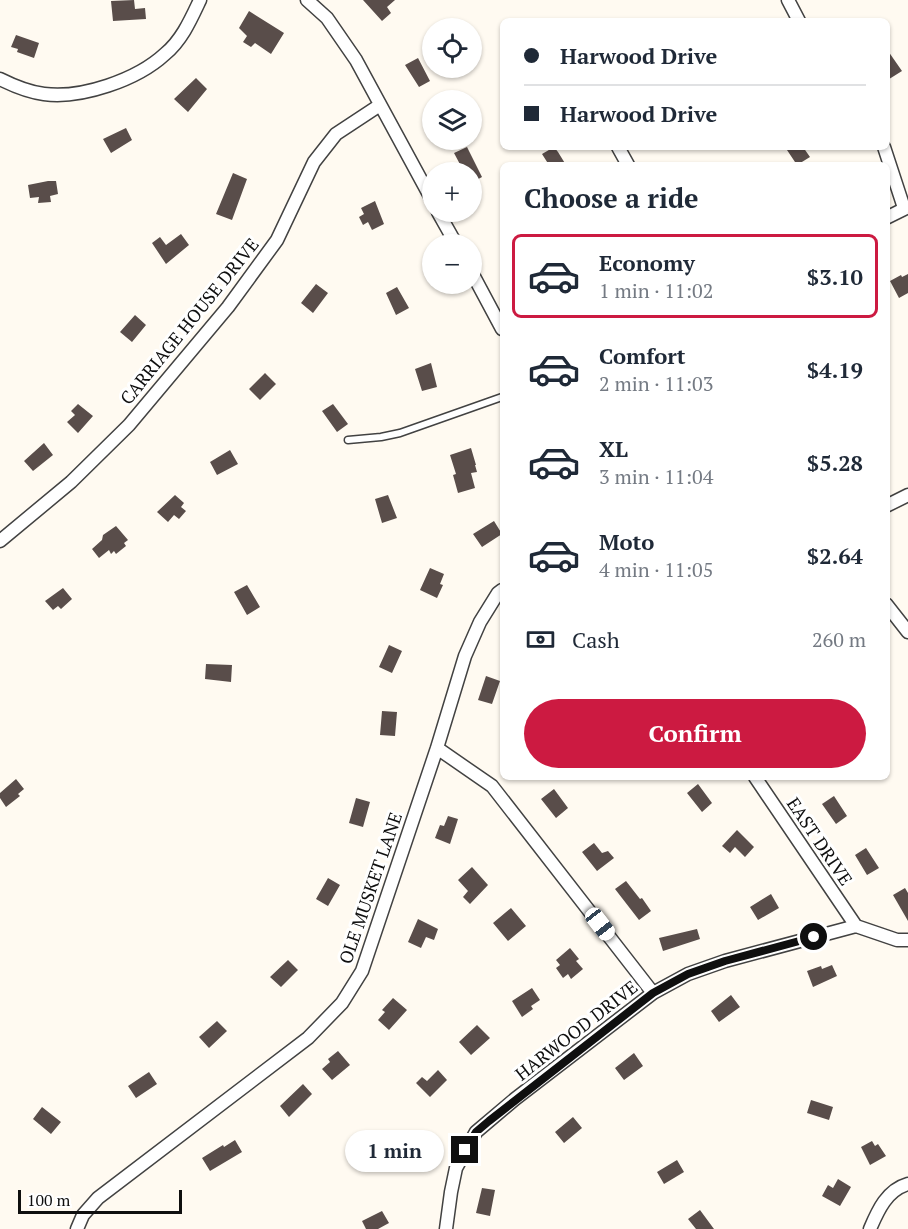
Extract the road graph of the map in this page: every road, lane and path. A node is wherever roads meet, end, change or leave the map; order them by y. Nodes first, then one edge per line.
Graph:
1 (201, 0) edge
2 (307, 0) edge
3 (788, 0) edge
4 (797, 18) edge
5 (0, 79) edge
6 (380, 105) junction
7 (890, 163) edge
8 (422, 182) edge
9 (906, 207) edge
10 (890, 216) edge
11 (482, 292) edge
12 (500, 325) edge
13 (500, 398) edge
14 (348, 440) dead end
15 (908, 495) edge
16 (890, 504) edge
17 (0, 541) edge
18 (500, 592) edge
19 (890, 609) edge
20 (908, 632) edge
21 (437, 748) junction
22 (757, 780) edge
23 (856, 926) junction
24 (908, 940) edge
25 (653, 993) junction
26 (908, 1184) edge
27 (77, 1229) edge
28 (446, 1229) edge
29 (870, 1229) edge

1 - 5 street
2 - 6 street
3 - 4 street
6 - 8 street
6 - 17 street, CARRIAGE HOUSE DRIVE
7 - 9 street
9 - 10 street
11 - 12 street
13 - 14 lane
15 - 16 street
18 - 21 street, OLE MUSKET LANE
19 - 20 street
21 - 25 street
21 - 27 street, OLE MUSKET LANE
22 - 23 street, EAST DRIVE
23 - 24 street
23 - 25 street, HARWOOD DRIVE
25 - 28 street, HARWOOD DRIVE
26 - 29 street

